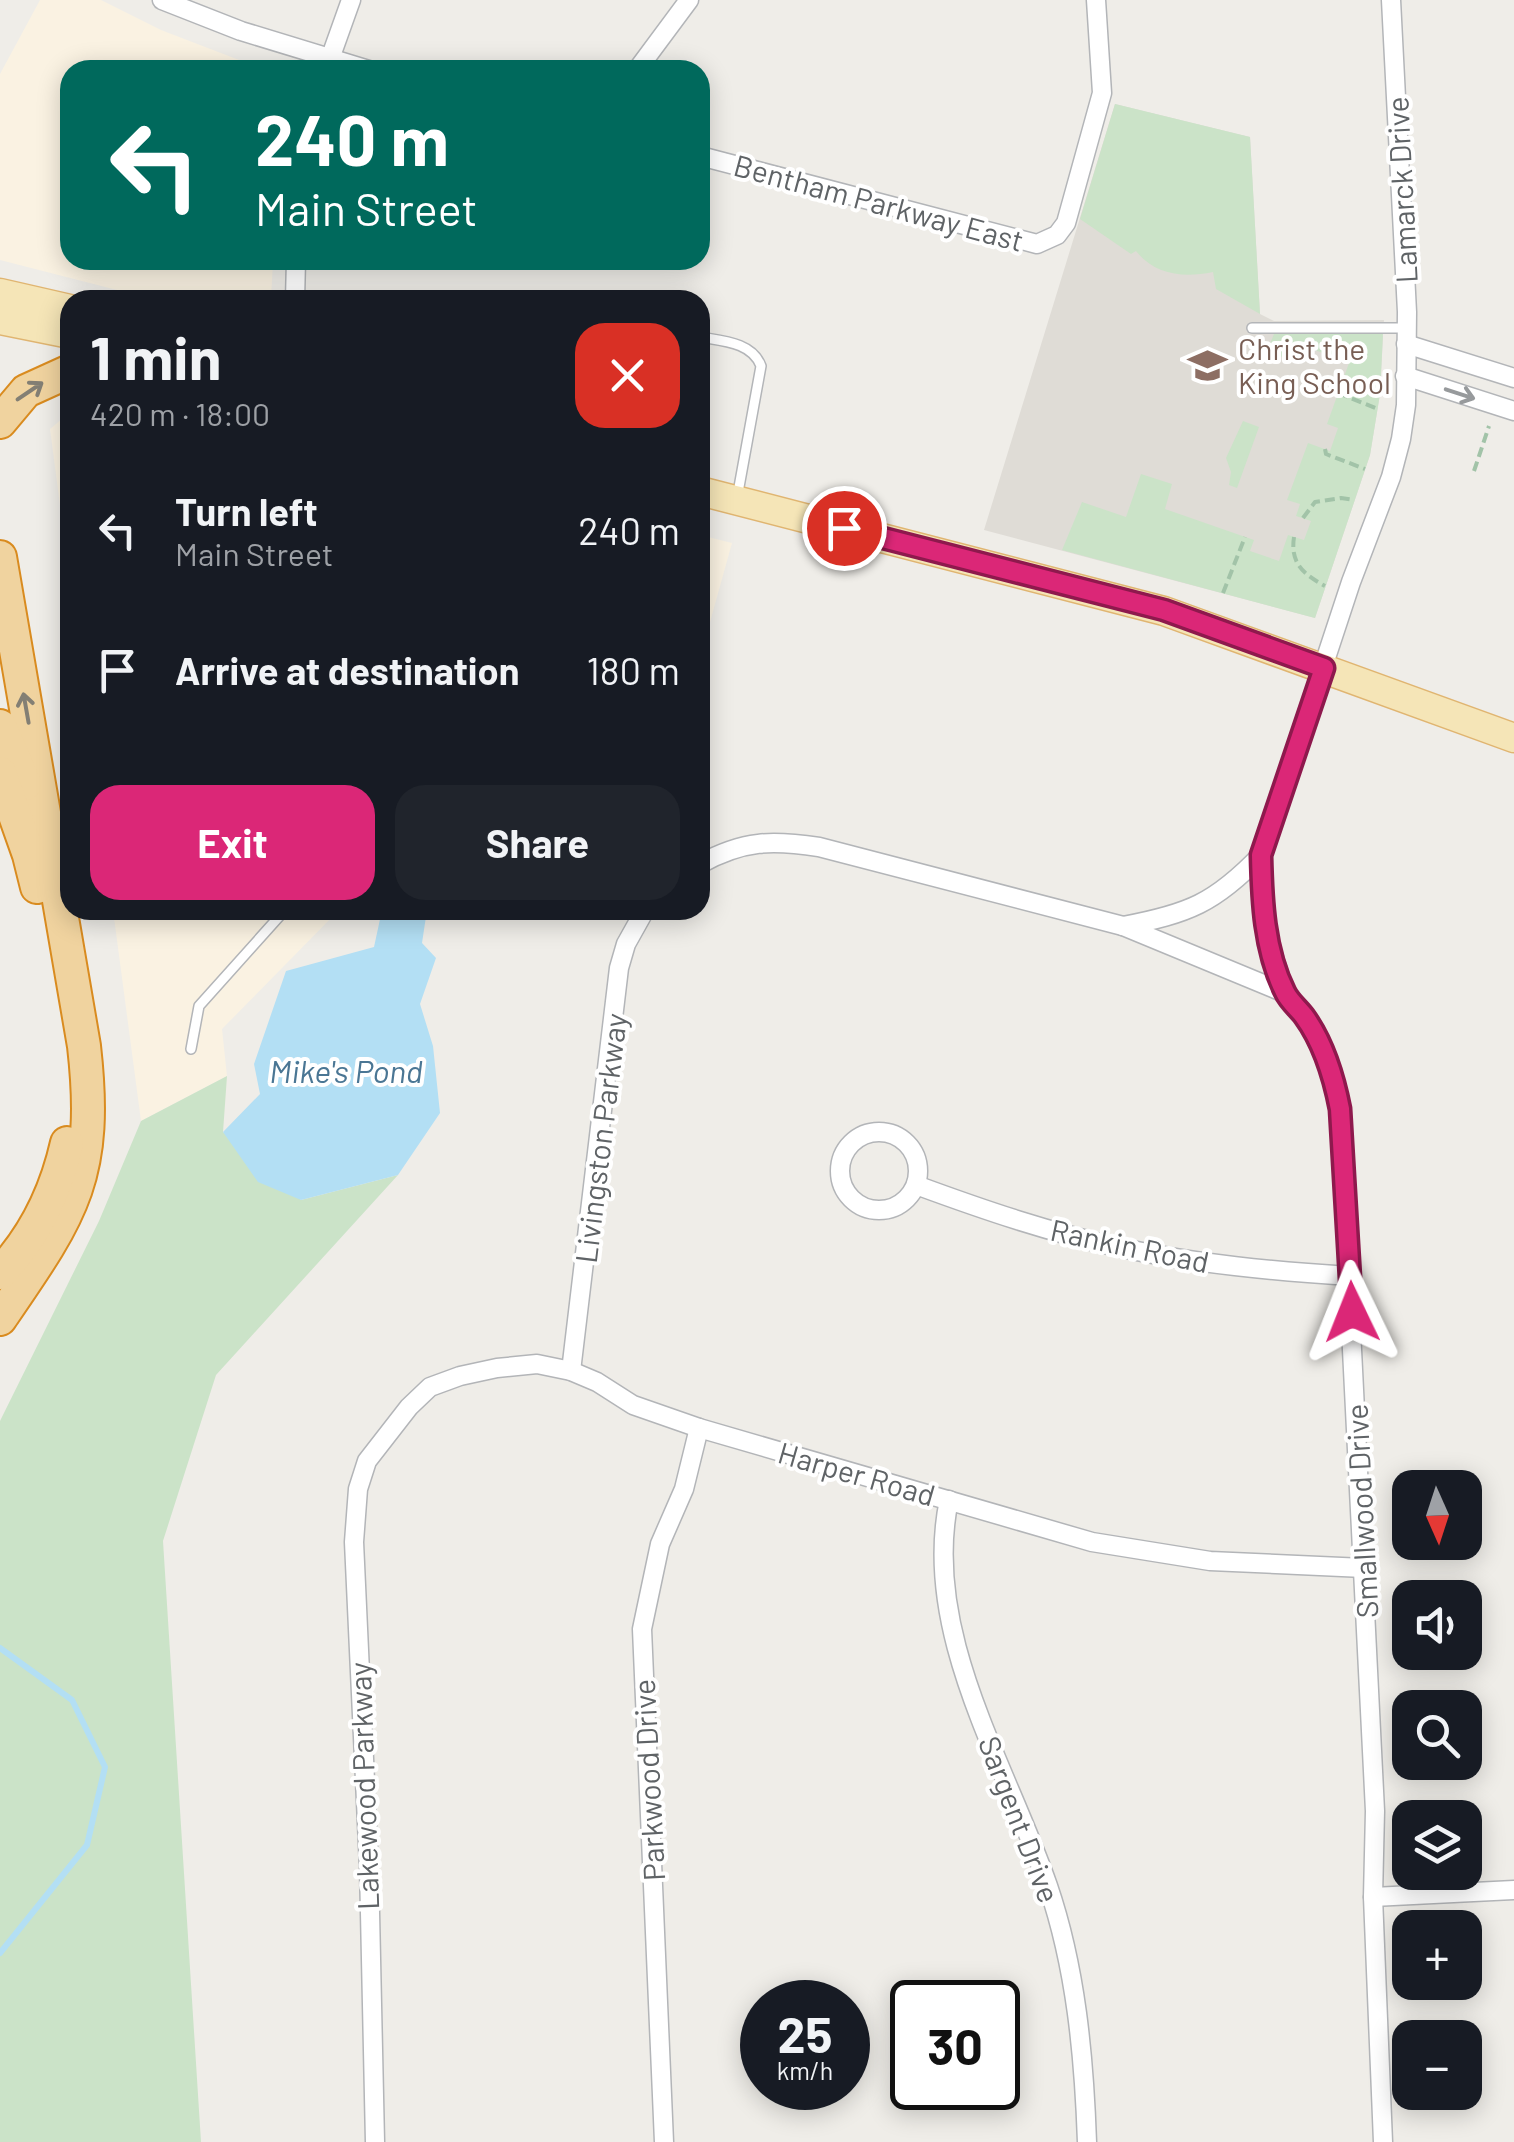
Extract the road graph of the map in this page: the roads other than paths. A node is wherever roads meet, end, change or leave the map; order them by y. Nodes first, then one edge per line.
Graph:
1 (162, 0) edge
2 (351, 0) edge
3 (689, 0) edge
4 (1096, 0) edge
5 (1391, 0) edge
6 (317, 60) edge
7 (328, 60) edge
8 (644, 60) edge
9 (710, 159) edge
10 (0, 293) edge
11 (60, 307) edge
12 (0, 320) edge
13 (1252, 328) dead end
14 (60, 332) edge
15 (1407, 336) junction
16 (710, 340) edge
17 (60, 376) edge
18 (1405, 376) junction
19 (1514, 378) edge
20 (1514, 411) edge
21 (0, 422) edge
22 (710, 494) edge
23 (736, 500) junction
24 (0, 557) edge
25 (1324, 668) junction
26 (0, 726) edge
27 (1514, 738) edge
28 (0, 772) edge
29 (1261, 855) junction
30 (710, 860) edge
31 (54, 874) junction
32 (60, 911) edge
33 (62, 920) edge
34 (275, 920) edge
35 (640, 920) edge
36 (1122, 926) junction
37 (1285, 993) junction
38 (191, 1049) dead end
39 (916, 1185) junction
40 (0, 1273) edge
41 (1350, 1276) junction
42 (0, 1319) edge
43 (571, 1371) junction
44 (699, 1428) junction
45 (384, 1437) joint
46 (950, 1500) junction
47 (1364, 1568) junction
48 (1514, 1890) edge
49 (1373, 1898) junction
50 (376, 2142) edge
51 (664, 2142) edge
52 (1086, 2142) edge
53 (1383, 2142) edge

1 - 6 street
2 - 7 street
3 - 8 street
4 - 9 street, Bentham Parkway East
5 - 15 street, Lamarck Drive
10 - 11 main road
12 - 14 main road
13 - 15 lane
15 - 18 street, Lamarck Drive
15 - 19 street
16 - 23 lane
21 -> 17 highway
18 -> 20 street
18 - 25 street, Lamarck Drive
22 - 23 main road
23 - 25 main road
31 -> 24 highway
25 - 27 main road
25 - 29 street, Smallwood Drive
26 - 31 highway
28 - 40 highway
29 - 36 street
29 - 37 street, Smallwood Drive
30 - 36 street
31 - 32 highway
33 - 42 highway
34 - 38 lane
35 - 43 street, Livingston Parkway
36 - 37 street
37 - 41 street, Smallwood Drive
39 - 39 street
39 - 41 street, Rankin Road
41 - 47 street, Smallwood Drive
43 - 44 street, Harper Road
43 - 45 street, Harper Road
44 - 46 street, Harper Road
44 - 51 street, Parkwood Drive
45 - 50 street, Lakewood Parkway
46 - 47 street, Harper Road
46 - 52 street, Sargent Drive
47 - 49 street, Smallwood Drive
48 - 49 street
49 - 53 street, Smallwood Drive

